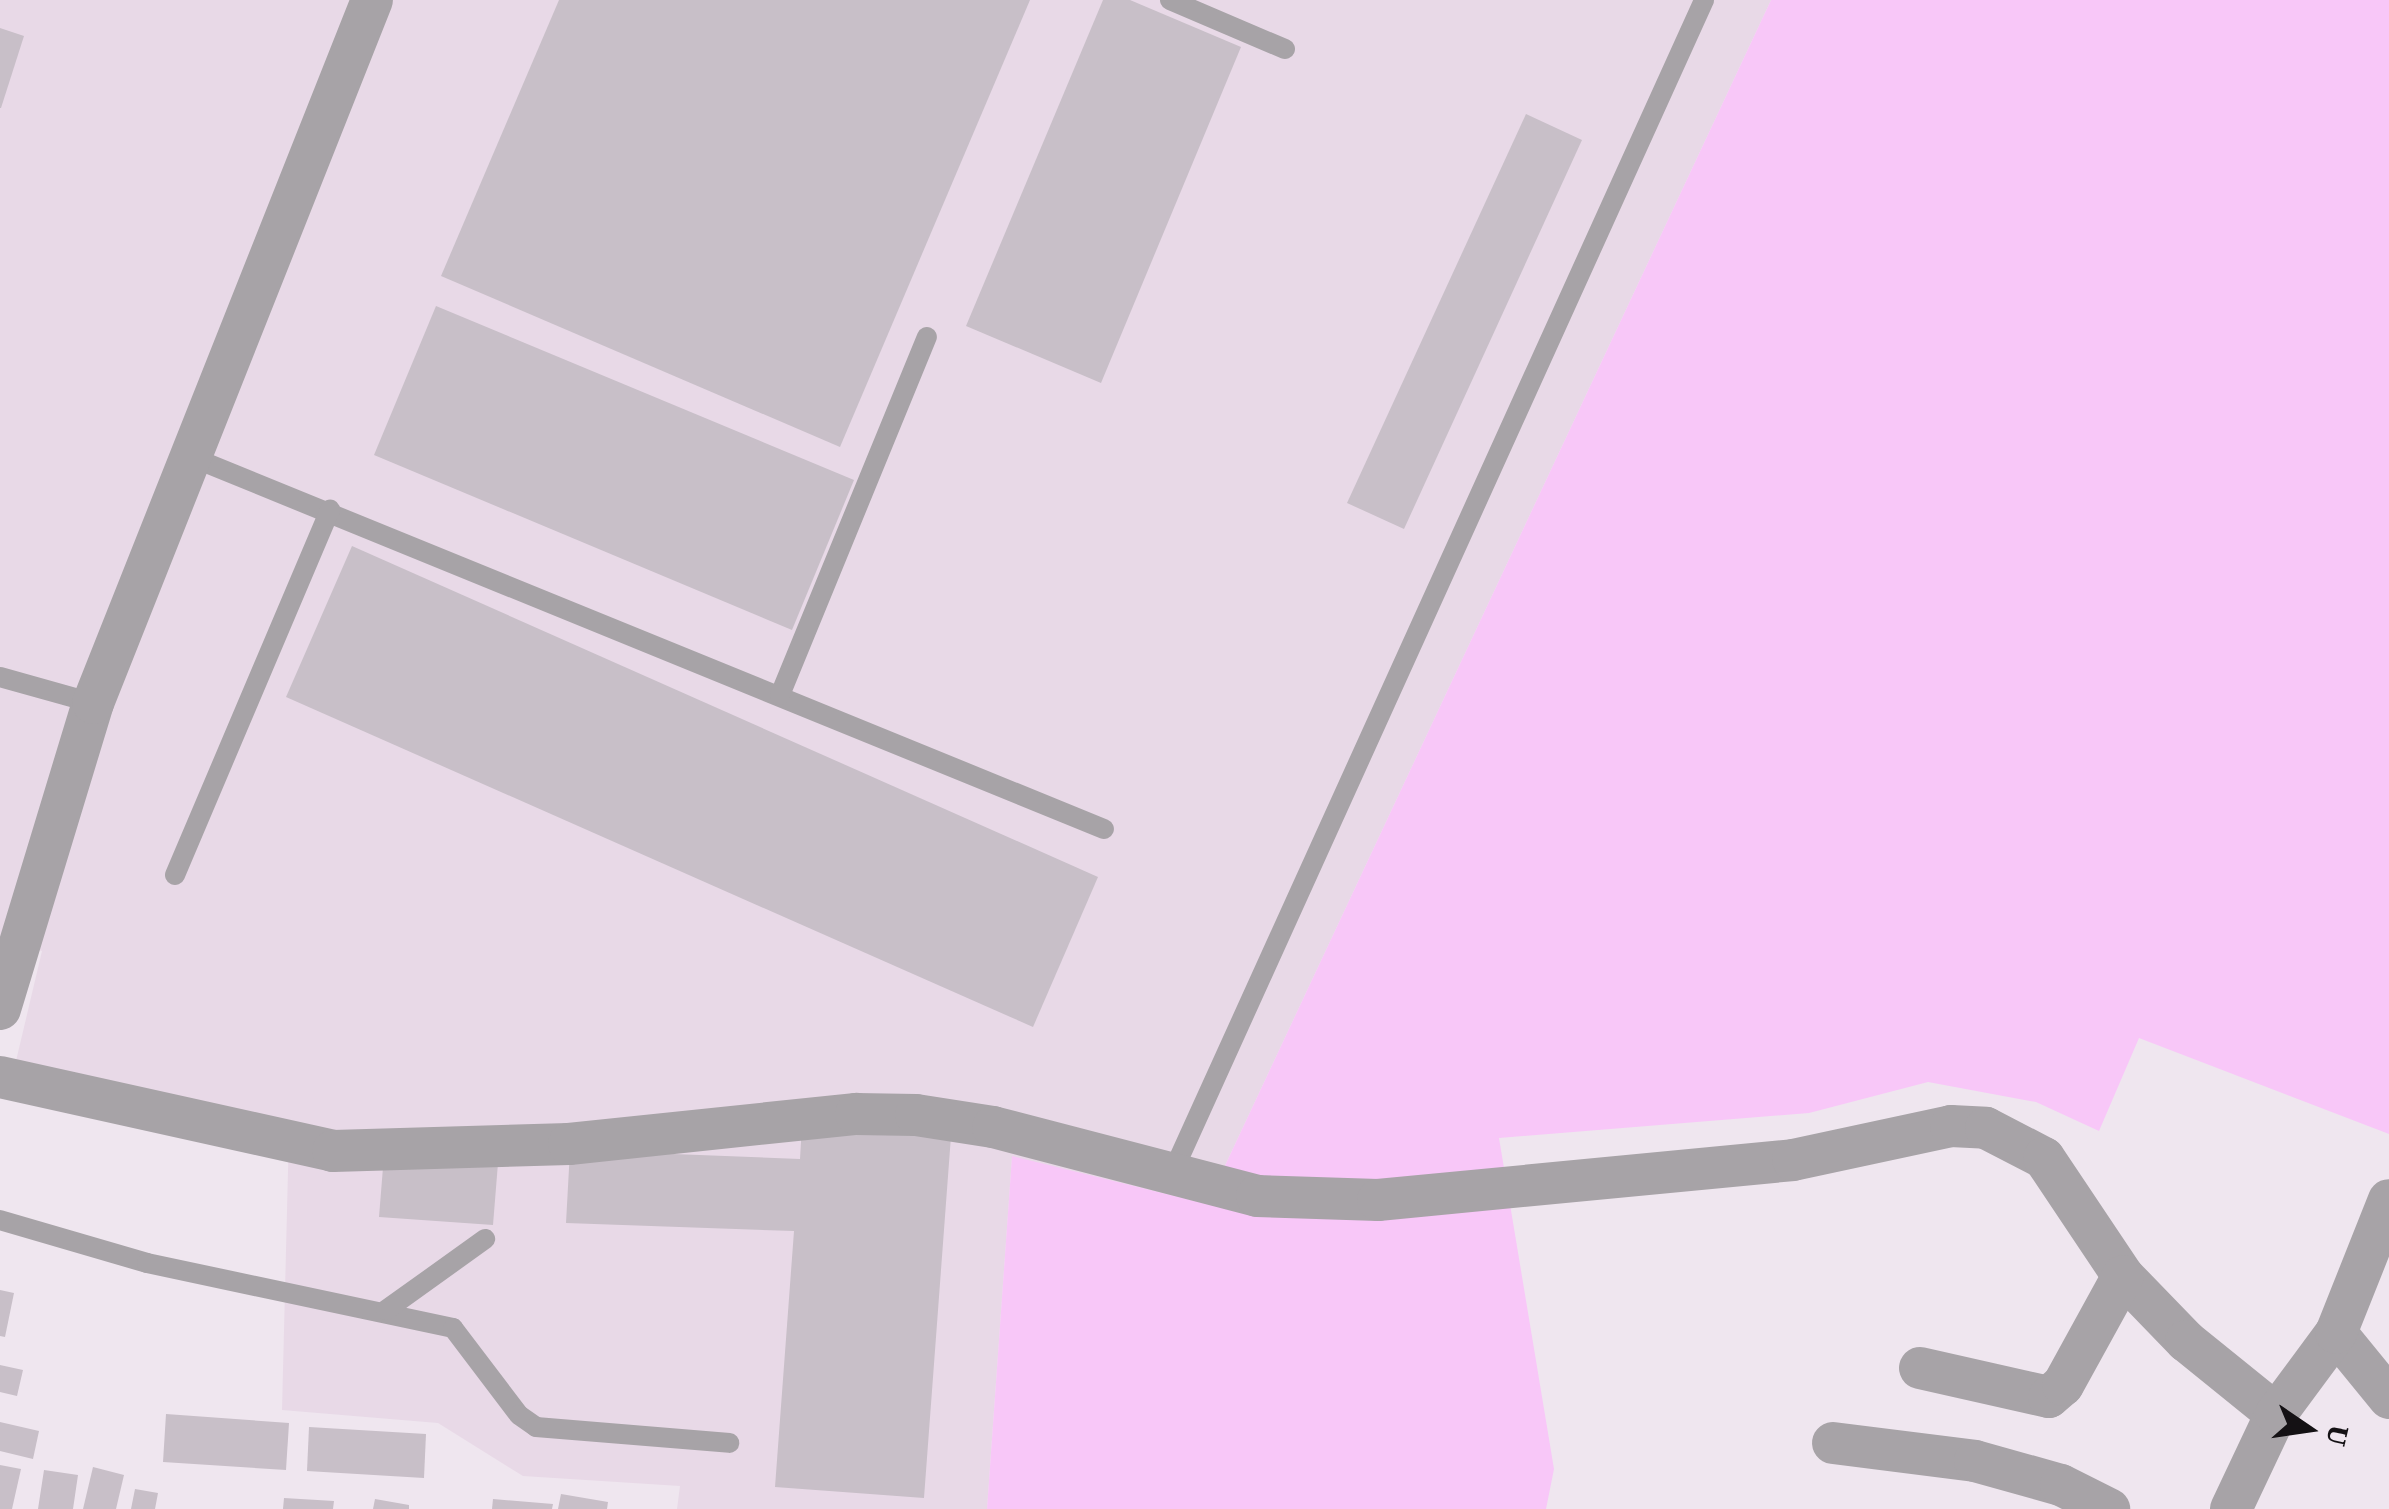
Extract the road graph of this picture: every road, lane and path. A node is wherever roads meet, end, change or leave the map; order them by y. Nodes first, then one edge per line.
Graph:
1 (372, 0) edge
2 (1170, 0) edge
3 (1704, 0) edge
4 (1286, 49) dead end
5 (927, 337) dead end
6 (188, 456) junction
7 (330, 510) junction
8 (0, 676) edge
9 (780, 696) junction
10 (93, 704) junction
11 (1104, 828) dead end
12 (175, 876) dead end
13 (0, 1008) edge
14 (0, 1077) edge
15 (1170, 1178) junction
16 (2389, 1200) edge
17 (0, 1220) edge
18 (485, 1239) dead end
19 (2122, 1276) junction
20 (386, 1310) junction
21 (2336, 1333) junction
22 (1920, 1368) dead end
23 (2389, 1398) edge
24 (2276, 1414) junction
25 (1833, 1443) dead end
26 (728, 1444) dead end
27 (2108, 1509) edge
28 (2230, 1509) edge

1 - 6 street
2 - 4 lane
3 - 15 lane
5 - 9 lane
6 - 7 lane
6 - 10 street
7 - 9 lane
7 - 12 lane
8 - 10 lane
9 - 11 lane
10 - 13 street
14 - 15 street
15 - 19 street
16 - 21 street
17 - 20 lane
18 - 20 lane
19 - 22 street
19 - 24 street
20 - 26 lane
21 - 23 street
21 - 24 street
24 - 28 street
25 - 27 street

